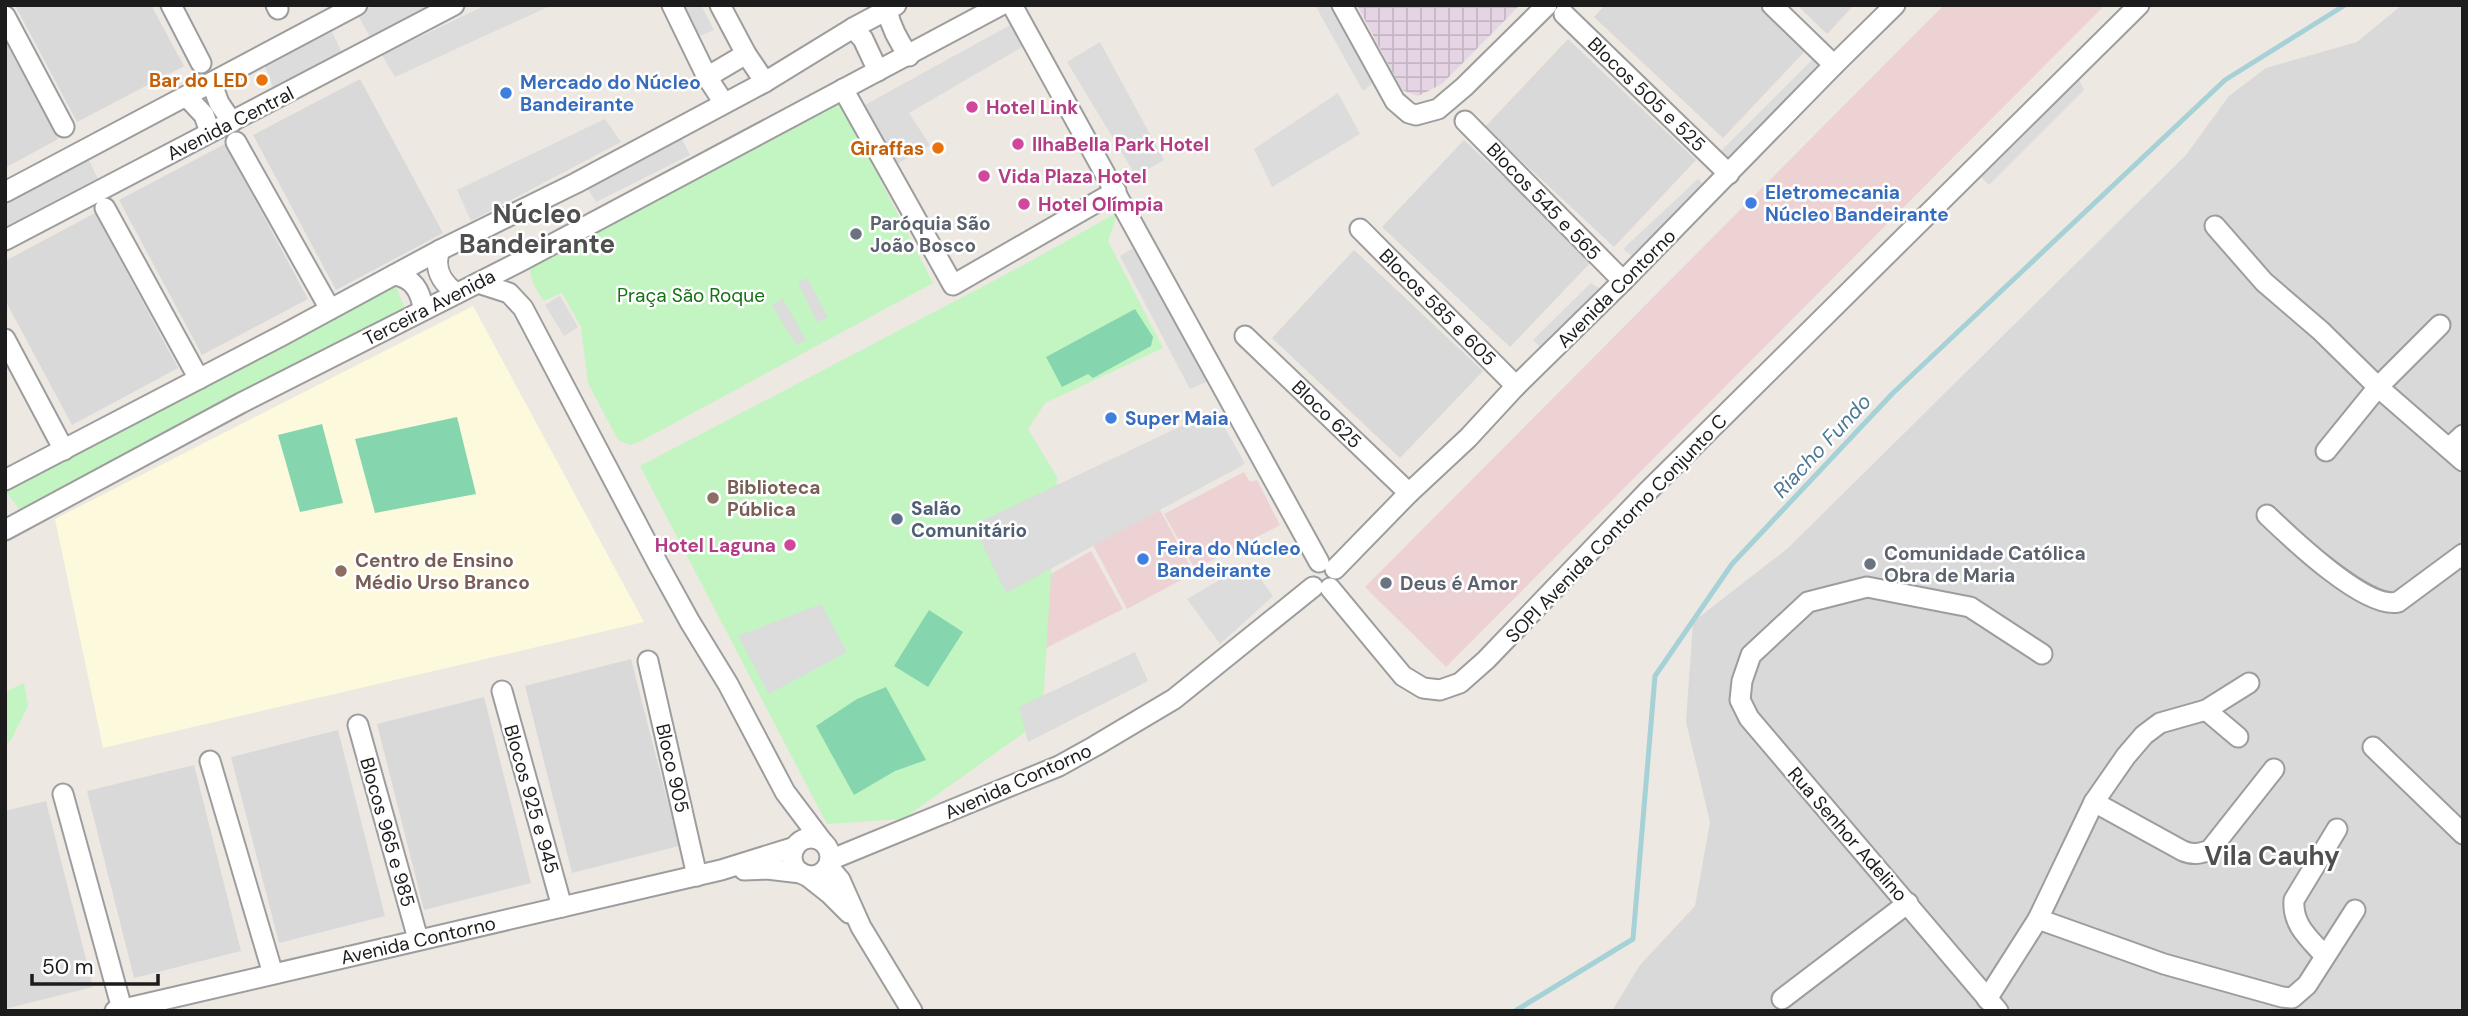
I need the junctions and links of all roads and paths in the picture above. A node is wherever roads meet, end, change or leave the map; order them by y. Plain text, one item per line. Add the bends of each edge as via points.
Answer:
1 (171, 5) edge
2 (357, 5) edge
3 (454, 5) edge
4 (672, 5) edge
5 (720, 5) edge
6 (1001, 5) edge
7 (1012, 5) edge
8 (1342, 5) edge
9 (1772, 5) edge
10 (1895, 5) edge
11 (2139, 5) edge
12 (892, 8) edge
13 (1556, 9) edge
14 (5, 16) edge
15 (853, 28) junction
16 (746, 54) junction
17 (909, 56) junction
18 (201, 63) dead end
19 (1833, 65) junction
20 (878, 71) junction
21 (707, 77) junction
22 (765, 82) junction
23 (212, 84) junction
24 (843, 89) junction
25 (187, 97) junction
26 (724, 103) junction
27 (1465, 121) dead end
28 (232, 122) junction
29 (64, 127) dead end
30 (210, 132) junction
31 (236, 142) dead end
32 (1729, 174) junction
33 (1116, 191) junction
34 (5, 192) edge
35 (105, 208) dead end
36 (2215, 226) dead end
37 (1360, 229) dead end
38 (5, 240) edge
39 (440, 250) junction
40 (521, 261) junction
41 (394, 275) junction
42 (1623, 281) junction
43 (478, 283) junction
44 (456, 293) junction
45 (523, 308) junction
46 (330, 309) junction
47 (423, 309) junction
48 (2440, 325) dead end
49 (1245, 336) dead end
50 (5, 339) edge
51 (199, 379) junction
52 (1516, 386) junction
53 (2378, 387) junction
54 (2458, 448) edge
55 (64, 450) junction
56 (2326, 452) dead end
57 (5, 480) edge
58 (1409, 493) junction
59 (2267, 515) dead end
60 (8, 524) edge
61 (2463, 554) edge
62 (1324, 576) junction
63 (2042, 654) dead end
64 (648, 661) dead end
65 (2249, 683) dead end
66 (502, 691) dead end
67 (2206, 710) junction
68 (358, 725) dead end
69 (2238, 737) dead end
70 (2373, 747) dead end
71 (210, 761) dead end
72 (2274, 769) dead end
73 (785, 792) junction
74 (63, 794) dead end
75 (2094, 802) junction
76 (2337, 829) dead end
77 (2463, 834) edge
78 (796, 845) junction
79 (827, 853) junction
80 (722, 870) junction
81 (804, 874) junction
82 (697, 876) junction
83 (1908, 903) junction
84 (562, 906) junction
85 (2355, 911) dead end
86 (2038, 919) junction
87 (861, 927) junction
88 (418, 939) junction
89 (2325, 956) junction
90 (273, 974) junction
91 (1782, 999) dead end
92 (1992, 1005) edge
93 (118, 1010) edge
94 (912, 1011) edge

1 - 18 street
2 - 23 street
3 - 28 street, Avenida Central
4 - 21 street
5 - 16 street
6 - 17 street, Terceira Avenida
7 - 33 street, SOPI Avenida Contorno Conjunto C
8 - 13 street via 1395,101 1416,115 1438,109
9 - 19 street
10 - 19 street, Avenida Contorno
11 - 62 street, SOPI Avenida Contorno Conjunto C via 1647,492 1460,684 1440,690 1423,688 1403,676
12 - 15 street
12 - 17 street via 890,24
13 - 32 street, Blocos 505 e 525
14 - 29 street
15 - 20 street
15 - 22 street
16 - 21 street
16 - 22 street
17 - 20 street, Terceira Avenida
19 - 32 street, Avenida Contorno
20 - 24 street, Terceira Avenida
21 - 26 street
22 - 26 street
23 - 25 street
23 - 28 street
24 - 33 street via 953,285
24 - 40 street, Terceira Avenida
25 - 30 street via 204,115
25 - 34 street
26 - 39 street
27 - 42 street, Blocos 545 e 565
28 - 30 street, Avenida Central
30 - 38 street, Avenida Central
31 - 46 street
32 - 42 street, Avenida Contorno
33 - 62 street, SOPI Avenida Contorno Conjunto C
35 - 51 street
36 - 53 street via 2264,282
37 - 52 street, Blocos 585 e 605
39 - 41 street
39 - 44 street via 437,269
40 - 43 street, Terceira Avenida
40 - 45 street via 518,289
41 - 46 street
41 - 47 street via 412,282
42 - 52 street, Avenida Contorno
43 - 44 street, Terceira Avenida
43 - 45 street via 509,293
44 - 47 street, Terceira Avenida
45 - 73 street
46 - 51 street
47 - 60 street, Terceira Avenida
48 - 53 street
49 - 58 street, Bloco 625
50 - 55 street
51 - 55 street
52 - 58 street, Avenida Contorno
53 - 54 street
53 - 56 street
55 - 57 street
58 - 62 street, Avenida Contorno
59 - 61 street via 2331,572 2385,602 2398,602
62 - 79 street, Avenida Contorno via 1174,699 1059,766 885,839
63 - 83 street, Rua Senhor Adelino via 1970,607 1867,587 1808,602 1751,655 1741,700 1749,718
64 - 82 street, Bloco 905
65 - 67 street
66 - 84 street, Blocos 925 e 945
67 - 69 street
67 - 75 street via 2160,723 2144,736
68 - 88 street, Blocos 965 e 985
70 - 77 street
71 - 90 street
72 - 75 street via 2210,850 2199,854 2183,851
73 - 78 street
73 - 79 street
74 - 93 street
75 - 86 street
76 - 89 street via 2294,900 2299,928
78 - 79 street via 810,837
78 - 80 street, Avenida Contorno
78 - 81 street via 792,862
79 - 81 street via 821,874
79 - 87 street
80 - 81 street, Avenida Contorno
80 - 82 street, Avenida Contorno
81 - 87 street
82 - 84 street, Avenida Contorno
83 - 91 street
83 - 92 street, Rua Senhor Adelino
84 - 88 street, Avenida Contorno
85 - 89 street
86 - 89 street via 2164,964 2282,997 2298,994
86 - 92 street
87 - 94 street
88 - 90 street, Avenida Contorno
90 - 93 street, Avenida Contorno

